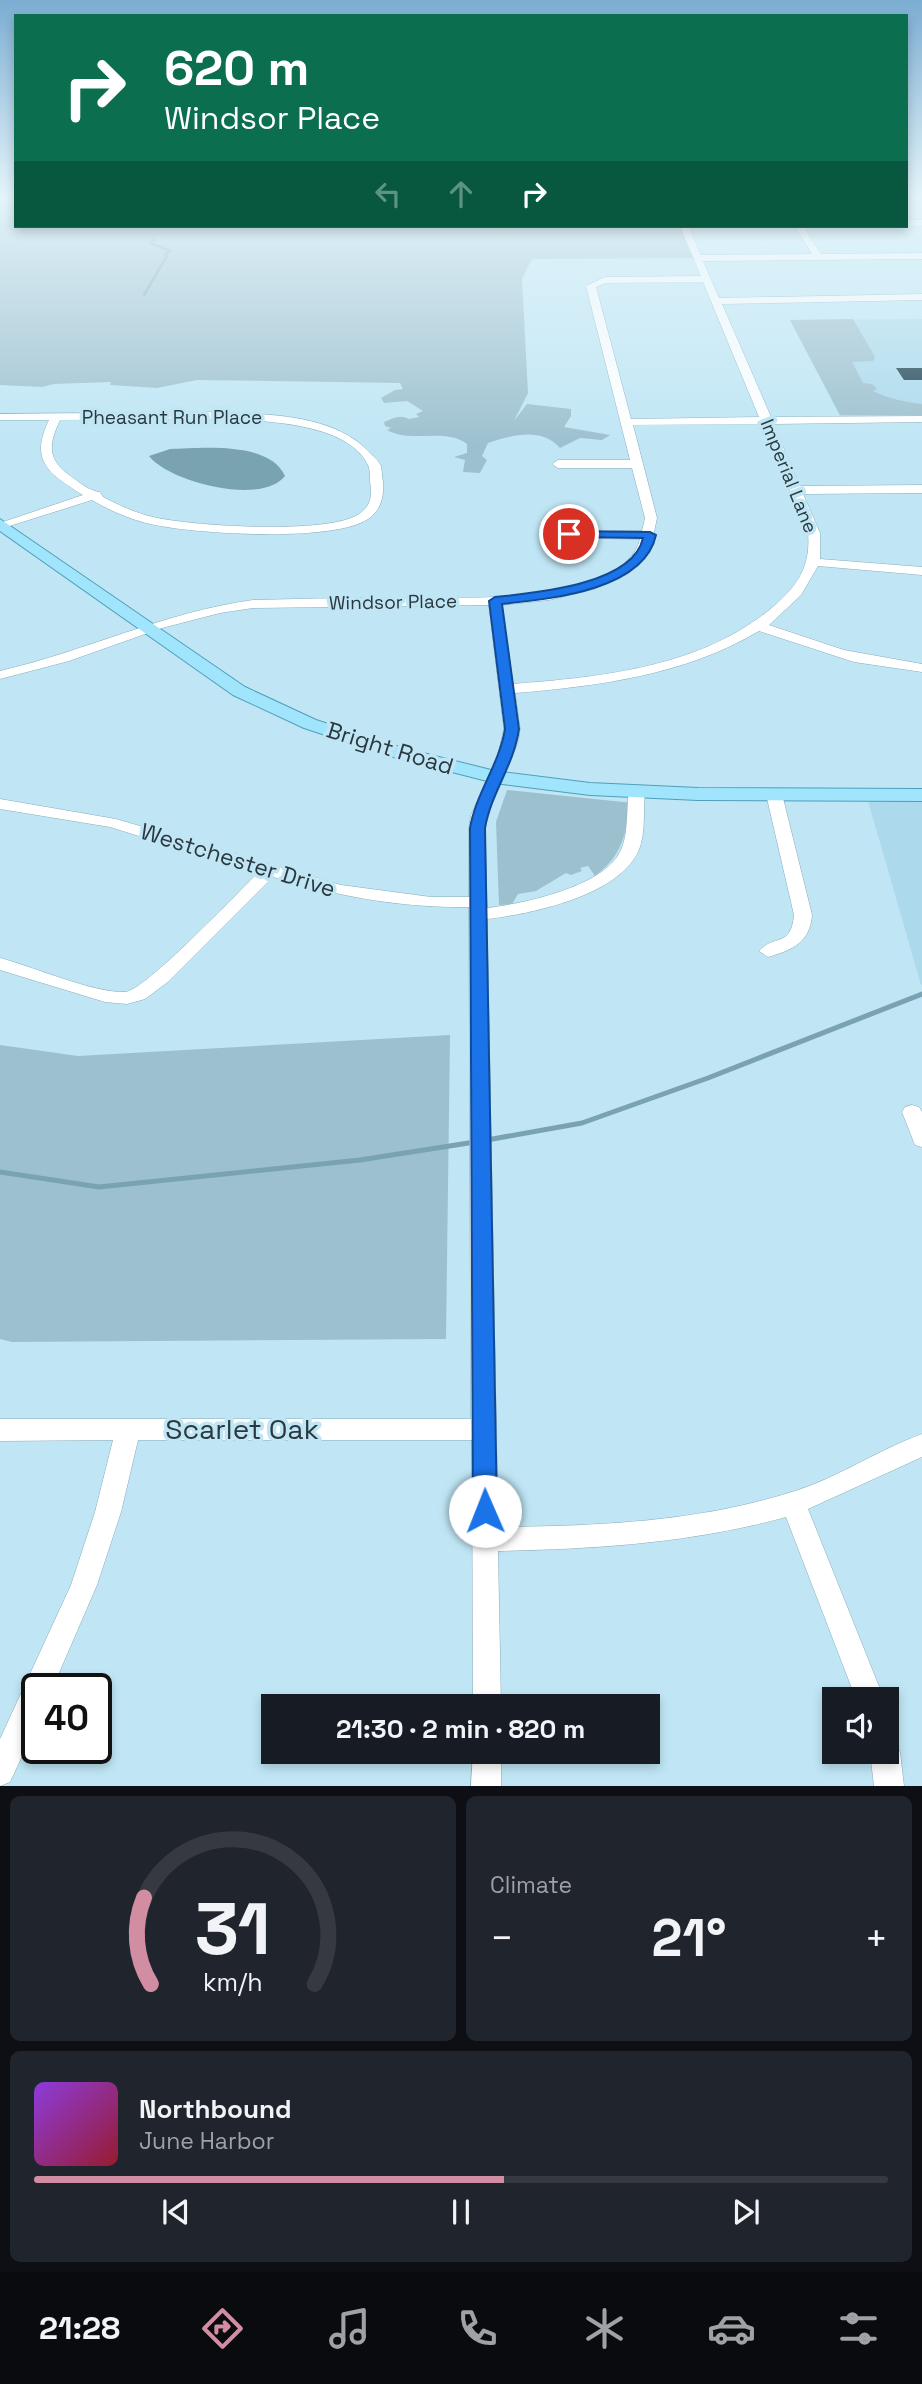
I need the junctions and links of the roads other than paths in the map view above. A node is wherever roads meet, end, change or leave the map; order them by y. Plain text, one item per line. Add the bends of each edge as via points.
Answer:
1 (671, 279) edge
2 (706, 279) edge
3 (922, 297) edge
4 (716, 301) junction
5 (0, 417) edge
6 (56, 417) junction
7 (922, 419) edge
8 (766, 421) junction
9 (625, 422) junction
10 (558, 464) dead end
11 (637, 464) junction
12 (796, 489) junction
13 (922, 489) edge
14 (96, 495) junction
15 (1, 525) edge
16 (569, 534) dead end
17 (650, 535) junction
18 (815, 562) junction
19 (922, 570) edge
20 (495, 601) junction
21 (758, 626) junction
22 (147, 628) junction
23 (922, 668) edge
24 (0, 676) edge
25 (508, 689) junction
26 (495, 777) junction
27 (637, 792) junction
28 (774, 794) junction
29 (922, 795) edge
30 (0, 804) edge
31 (268, 872) junction
32 (478, 908) junction
33 (768, 951) dead end
34 (0, 964) edge
35 (912, 1112) dead end
36 (922, 1140) edge
37 (484, 1429) junction
38 (0, 1430) edge
39 (128, 1430) junction
40 (922, 1445) edge
41 (793, 1503) junction
42 (485, 1539) junction
43 (45, 1673) edge
44 (865, 1687) edge
45 (487, 1694) edge
46 (21, 1725) edge
47 (487, 1764) edge
48 (886, 1764) edge
49 (0, 1772) edge
50 (486, 1786) edge
51 (889, 1786) edge

1 - 9 street via 605,280 590,286
2 - 4 street, Imperial Lane
3 - 4 street
4 - 8 street, Imperial Lane
5 - 6 street, Pheasant Run Place
6 - 14 street, Pheasant Run Place via 45,443 47,459 60,474
6 - 14 street, Pheasant Run Place via 240,415 290,421 333,432 357,445 373,460 378,477 377,498 365,516 321,526 171,524 129,513
7 - 8 street
8 - 9 street
8 - 12 street, Imperial Lane
9 - 11 street
10 - 11 street
11 - 17 street via 651,518
12 - 13 street
12 - 18 street, Imperial Lane via 814,533
14 - 15 street
15 - 22 main road, Bright Road
16 - 17 street
17 - 20 street, Windsor Place via 638,559 607,579 555,595
18 - 19 street
18 - 21 street, Imperial Lane via 795,595
20 - 22 street, Windsor Place via 253,604 204,611
20 - 25 street
21 - 23 street via 832,653
21 - 25 street, Imperial Lane via 714,649 646,670
22 - 24 street, Windsor Place
22 - 26 main road, Bright Road via 222,681 282,713 374,746
25 - 26 street via 512,739
26 - 27 main road, Bright Road
26 - 32 street via 478,817
27 - 28 main road, Bright Road
27 - 32 street, Westchester Drive via 628,853 612,870 590,886 526,909
28 - 29 main road, Bright Road
28 - 33 street via 803,928 795,940
30 - 31 street, Westchester Drive via 102,820
31 - 32 street, Westchester Drive via 356,894
31 - 34 street via 138,995 104,996
32 - 37 street
35 - 36 street
37 - 39 street, Scarlet Oak
37 - 42 street
38 - 39 street, Scarlet Oak
39 - 43 street via 84,1585
40 - 41 street
41 - 42 street via 675,1531
41 - 44 street
42 - 45 street
46 - 49 street
47 - 50 street
48 - 51 street

